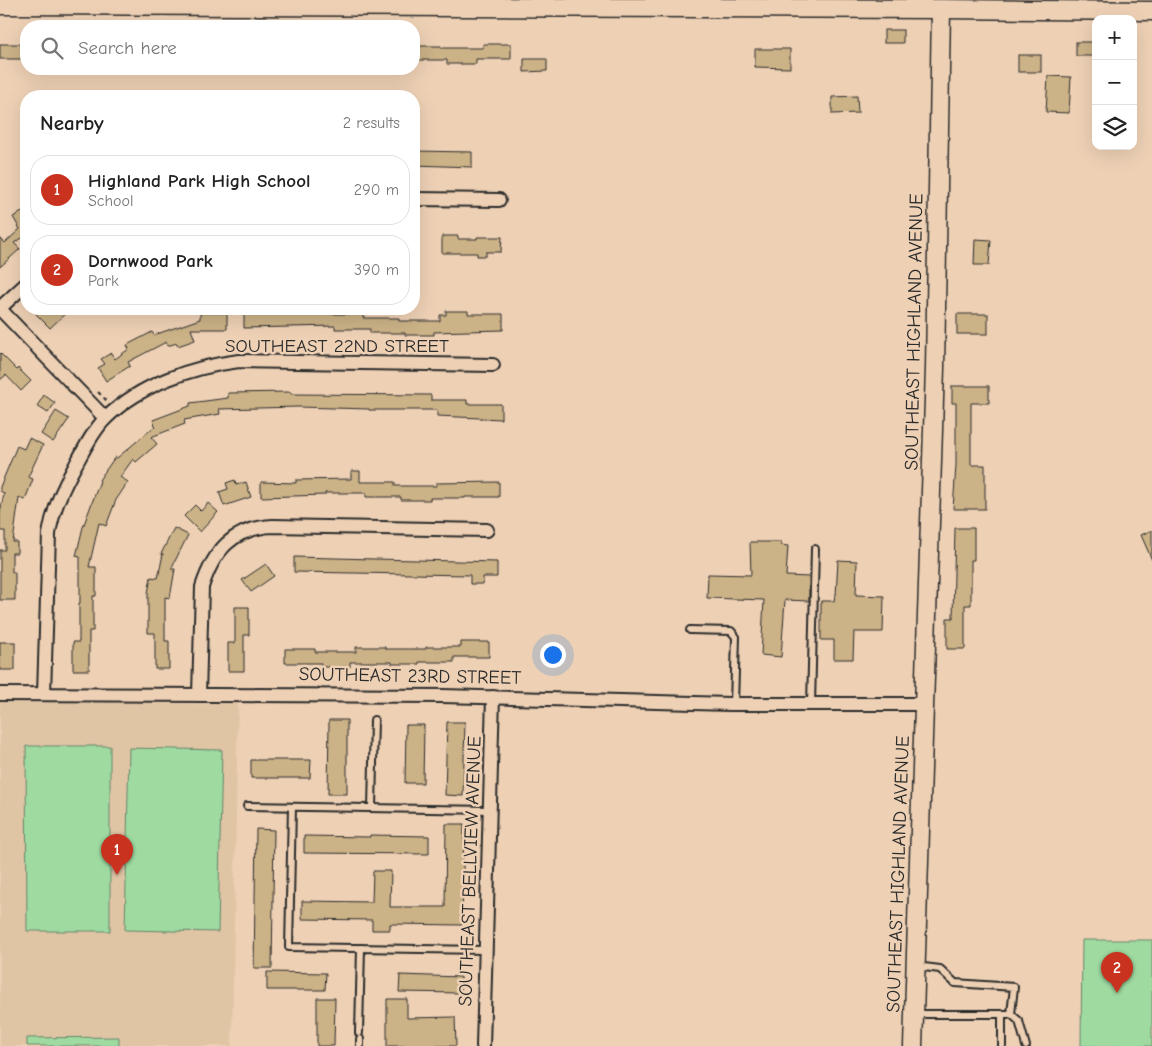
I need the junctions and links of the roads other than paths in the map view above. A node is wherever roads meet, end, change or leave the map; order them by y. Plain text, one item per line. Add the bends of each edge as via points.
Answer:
1 (604, 4) edge
2 (0, 5) edge
3 (941, 9) junction
4 (1152, 11) edge
5 (420, 199) edge
6 (499, 200) dead end
7 (20, 290) edge
8 (0, 308) edge
9 (492, 364) dead end
10 (105, 418) junction
11 (486, 530) dead end
12 (815, 549) dead end
13 (690, 630) dead end
14 (0, 694) edge
15 (44, 694) junction
16 (198, 695) junction
17 (492, 696) junction
18 (734, 704) junction
19 (811, 704) junction
20 (923, 704) junction
21 (374, 720) dead end
22 (248, 806) dead end
23 (292, 807) junction
24 (372, 808) junction
25 (490, 810) junction
26 (361, 948) junction
27 (486, 950) junction
28 (915, 966) junction
29 (914, 1014) junction
30 (1002, 1014) junction
31 (1011, 1014) junction
32 (360, 1039) edge
33 (483, 1046) edge
34 (913, 1046) edge
35 (1002, 1046) edge
36 (1026, 1046) edge

1 - 2 street
1 - 3 street
3 - 4 street
3 - 20 street, SOUTHEAST HIGHLAND AVENUE via 935,368
5 - 6 street
7 - 8 street
8 - 10 street
9 - 10 street, SOUTHEAST 22ND STREET via 248,360 221,363 199,368 144,390
10 - 15 street, SOUTHEAST 22ND STREET via 64,485 51,521
11 - 16 street via 263,526 232,537 214,557 200,594
12 - 19 lane
13 - 18 lane via 731,631 736,637
14 - 15 street, SOUTHEAST 23RD STREET
15 - 16 street, SOUTHEAST 23RD STREET
16 - 17 street, SOUTHEAST 23RD STREET
17 - 18 street, SOUTHEAST 23RD STREET
17 - 25 street, SOUTHEAST BELLVIEW AVENUE
18 - 19 street, SOUTHEAST 23RD STREET
19 - 20 street, SOUTHEAST 23RD STREET
20 - 28 street, SOUTHEAST HIGHLAND AVENUE
21 - 24 lane
22 - 23 lane
23 - 24 lane
23 - 26 lane via 289,947
24 - 25 lane
25 - 27 street, SOUTHEAST BELLVIEW AVENUE
26 - 27 lane
26 - 32 lane
27 - 33 street, SOUTHEAST BELLVIEW AVENUE
28 - 29 street, SOUTHEAST HIGHLAND AVENUE
28 - 31 lane via 940,970 956,983 1014,987
29 - 30 lane
29 - 34 street, SOUTHEAST HIGHLAND AVENUE
30 - 31 lane
30 - 35 lane
31 - 36 lane via 1019,1021

